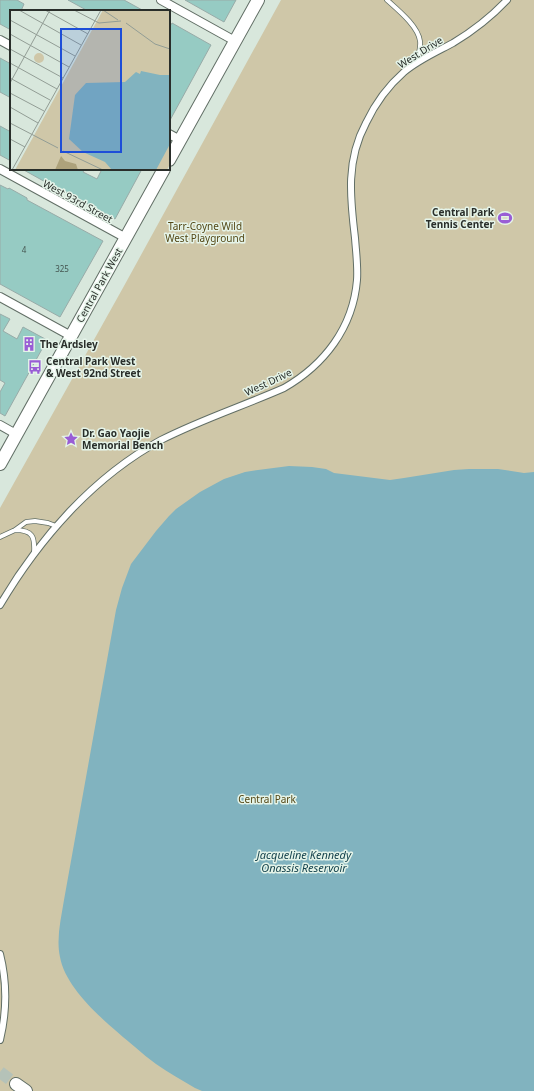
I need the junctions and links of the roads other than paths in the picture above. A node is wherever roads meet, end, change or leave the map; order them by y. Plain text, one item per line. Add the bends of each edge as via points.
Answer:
1 (160, 0) edge
2 (258, 0) edge
3 (387, 0) edge
4 (507, 0) edge
5 (0, 40) edge
6 (235, 41) junction
7 (10, 45) edge
8 (416, 63) junction
9 (170, 135) edge
10 (180, 140) junction
11 (170, 158) edge
12 (0, 169) edge
13 (163, 170) edge
14 (126, 238) junction
15 (0, 297) edge
16 (71, 336) junction
17 (0, 425) edge
18 (16, 434) junction
19 (0, 464) edge
20 (56, 526) junction
21 (15, 530) junction
22 (0, 537) edge
23 (34, 554) junction
24 (0, 605) edge
25 (0, 954) edge
26 (0, 1040) edge
27 (16, 1084) tunnel mouth
28 (26, 1091) edge

1 - 6 street
2 - 6 main road
3 - 8 lane via 408,20 420,40
4 - 8 street, West Drive via 474,29
5 - 7 street
6 - 10 main road
8 - 20 street, West Drive via 396,79 382,96 365,124 358,142 351,181 357,280 347,320 325,356 284,388 182,430 148,448 107,476
9 - 10 street
10 - 11 main road
12 - 14 street, West 93rd Street
13 - 14 main road, Central Park West
14 - 16 main road, Central Park West
15 - 16 street
16 - 18 main road, Central Park West
17 - 18 street
18 - 19 main road, Central Park West
20 - 21 lane via 31,521 23,523
20 - 23 street, West Drive
21 - 22 lane
21 - 23 lane via 32,534
23 - 24 street, West Drive
25 - 26 street via 6,996
27 - 28 main road

